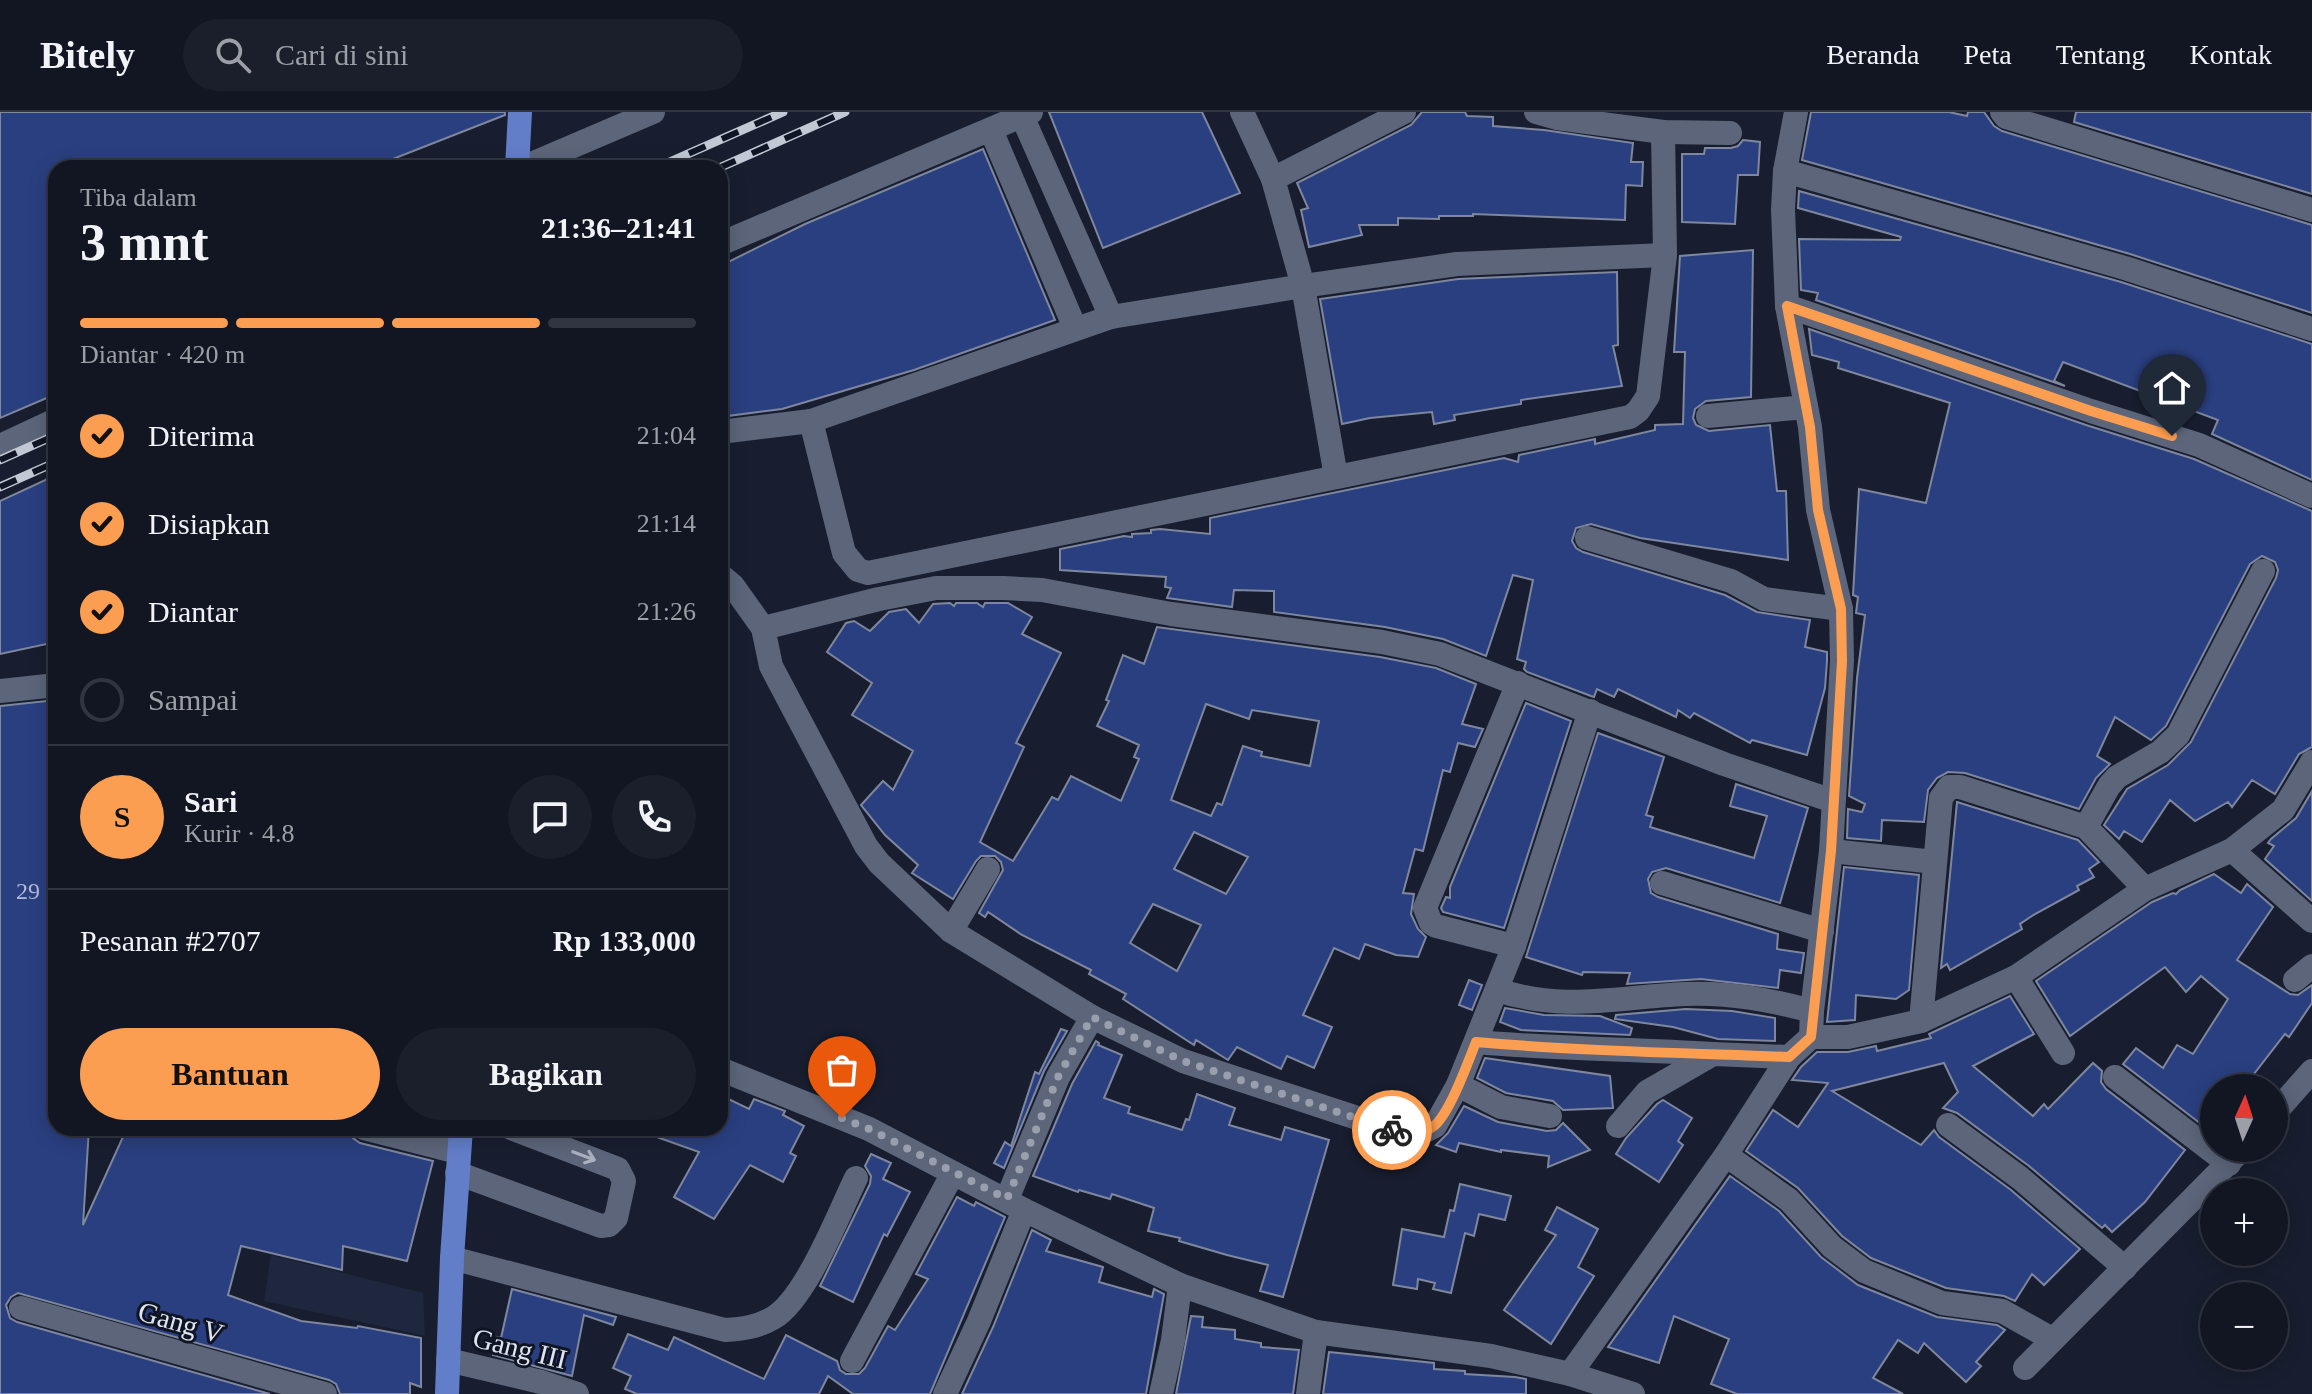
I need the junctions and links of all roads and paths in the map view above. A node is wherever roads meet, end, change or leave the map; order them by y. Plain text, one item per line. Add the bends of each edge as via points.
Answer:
1 (520, 112) edge
2 (653, 112) edge
3 (1242, 112) edge
4 (1404, 112) edge
5 (1536, 112) edge
6 (1796, 112) edge
7 (2002, 112) edge
8 (1026, 114) edge
9 (991, 130) junction
10 (1663, 132) junction
11 (1730, 133) dead end
12 (519, 160) edge
13 (538, 160) edge
14 (1785, 171) junction
15 (1273, 179) junction
16 (2312, 210) edge
17 (728, 241) edge
18 (1665, 255) junction
19 (1303, 286) junction
20 (1787, 306) junction
21 (1111, 317) junction
22 (1075, 328) junction
23 (2312, 329) edge
24 (1806, 407) junction
25 (1708, 416) dead end
26 (811, 421) junction
27 (48, 424) edge
28 (728, 431) edge
29 (0, 446) edge
30 (1336, 477) junction
31 (2312, 496) edge
32 (1587, 538) dead end
33 (2263, 571) dead end
34 (728, 582) edge
35 (1841, 609) junction
36 (763, 628) junction
37 (1518, 683) junction
38 (48, 686) edge
39 (0, 691) edge
40 (1590, 711) junction
41 (2312, 762) edge
42 (1833, 801) junction
43 (2086, 827) junction
44 (2232, 850) junction
45 (1831, 851) junction
46 (1935, 862) junction
47 (988, 869) dead end
48 (1662, 883) dead end
49 (2145, 889) junction
50 (2312, 921) edge
51 (951, 931) junction
52 (1822, 931) junction
53 (1514, 946) junction
54 (2016, 977) junction
55 (1497, 990) junction
56 (1812, 1011) junction
57 (1091, 1020) junction
58 (1921, 1021) junction
59 (1811, 1037) junction
60 (1476, 1042) junction
61 (2063, 1053) dead end
62 (1713, 1054) junction
63 (1784, 1065) junction
64 (2312, 1071) edge
65 (728, 1072) edge
66 (2115, 1077) dead end
67 (1458, 1085) junction
68 (2288, 1098) edge
69 (1550, 1116) dead end
70 (1948, 1125) dead end
71 (1618, 1126) dead end
72 (2200, 1132) edge
73 (397, 1136) edge
74 (532, 1136) edge
75 (459, 1151) edge
76 (1726, 1155) junction
77 (2230, 1162) edge
78 (953, 1173) junction
79 (856, 1178) dead end
80 (1015, 1204) junction
81 (452, 1258) junction
82 (2125, 1268) junction
83 (1180, 1285) junction
84 (21, 1308) dead end
85 (1316, 1332) junction
86 (2052, 1339) junction
87 (448, 1360) junction
88 (852, 1361) dead end
89 (2025, 1368) dead end
90 (1570, 1374) junction
91 (325, 1394) edge
92 (447, 1394) edge
93 (577, 1394) edge
94 (945, 1394) edge
95 (1161, 1394) edge
96 (1308, 1394) edge
97 (1633, 1394) edge

1 - 12 main road
2 - 13 street
3 - 15 street
4 - 15 street
5 - 10 street
6 - 14 street
7 - 16 street
8 - 9 street
8 - 21 street
9 - 17 street
9 - 22 street
10 - 11 street
10 - 18 street
14 - 20 street
14 - 23 street via 2125,268
15 - 19 street
18 - 19 street via 1457,264
18 - 30 street via 1648,396 1630,417
19 - 21 street
19 - 30 street
20 - 24 street
20 - 31 street via 2199,445
21 - 22 street
22 - 26 street
24 - 25 street
24 - 35 street via 1818,510
26 - 28 street
26 - 30 street via 844,553 858,570 868,573
27 - 29 street
32 - 35 street via 1731,581 1764,599
33 - 43 street via 2178,735 2117,777
34 - 36 street
35 - 42 street
36 - 37 street via 936,588 1042,590 1420,649
36 - 51 street via 771,666 866,846
37 - 40 street
37 - 53 street via 1425,908 1436,926
38 - 39 street
40 - 42 street
40 - 53 street
41 - 44 street via 2283,810
42 - 45 street
43 - 46 street via 1953,785 1941,798
43 - 49 street
44 - 49 street
44 - 50 street
45 - 46 street
45 - 52 street
46 - 58 street
47 - 51 street
48 - 52 street
49 - 54 street
51 - 57 street
52 - 56 street
53 - 55 street
54 - 58 street
54 - 61 street
55 - 56 street via 1559,1003 1723,994
55 - 60 street
56 - 59 street
57 - 67 street via 1183,1061 1409,1135 1435,1126
57 - 80 street via 1058,1077
58 - 59 street via 1848,1037
59 - 63 street
60 - 62 street
60 - 67 street
62 - 63 street
62 - 71 street via 1647,1092
63 - 76 street
64 - 68 street
65 - 78 street via 869,1129
66 - 72 street
67 - 69 street via 1501,1107
70 - 82 street via 2020,1178
73 - 75 street
74 -> 75 street via 618,1169 624,1181 616,1218 609,1225 601,1226
75 - 81 main road
76 - 86 street via 1789,1200 1832,1247 1864,1271 1942,1303 2002,1311
76 - 90 street
77 - 82 street
78 - 80 street
78 - 88 street
79 - 81 street via 798,1295 775,1317 747,1329 725,1330
80 - 83 street
80 - 94 street via 979,1321
81 - 87 main road
82 - 86 street
83 - 85 street
83 - 95 street
84 - 91 street, Gang V
85 - 90 street via 1450,1348
85 - 96 street
86 - 89 street
87 - 92 main road
87 - 93 street, Gang III
90 - 97 street

